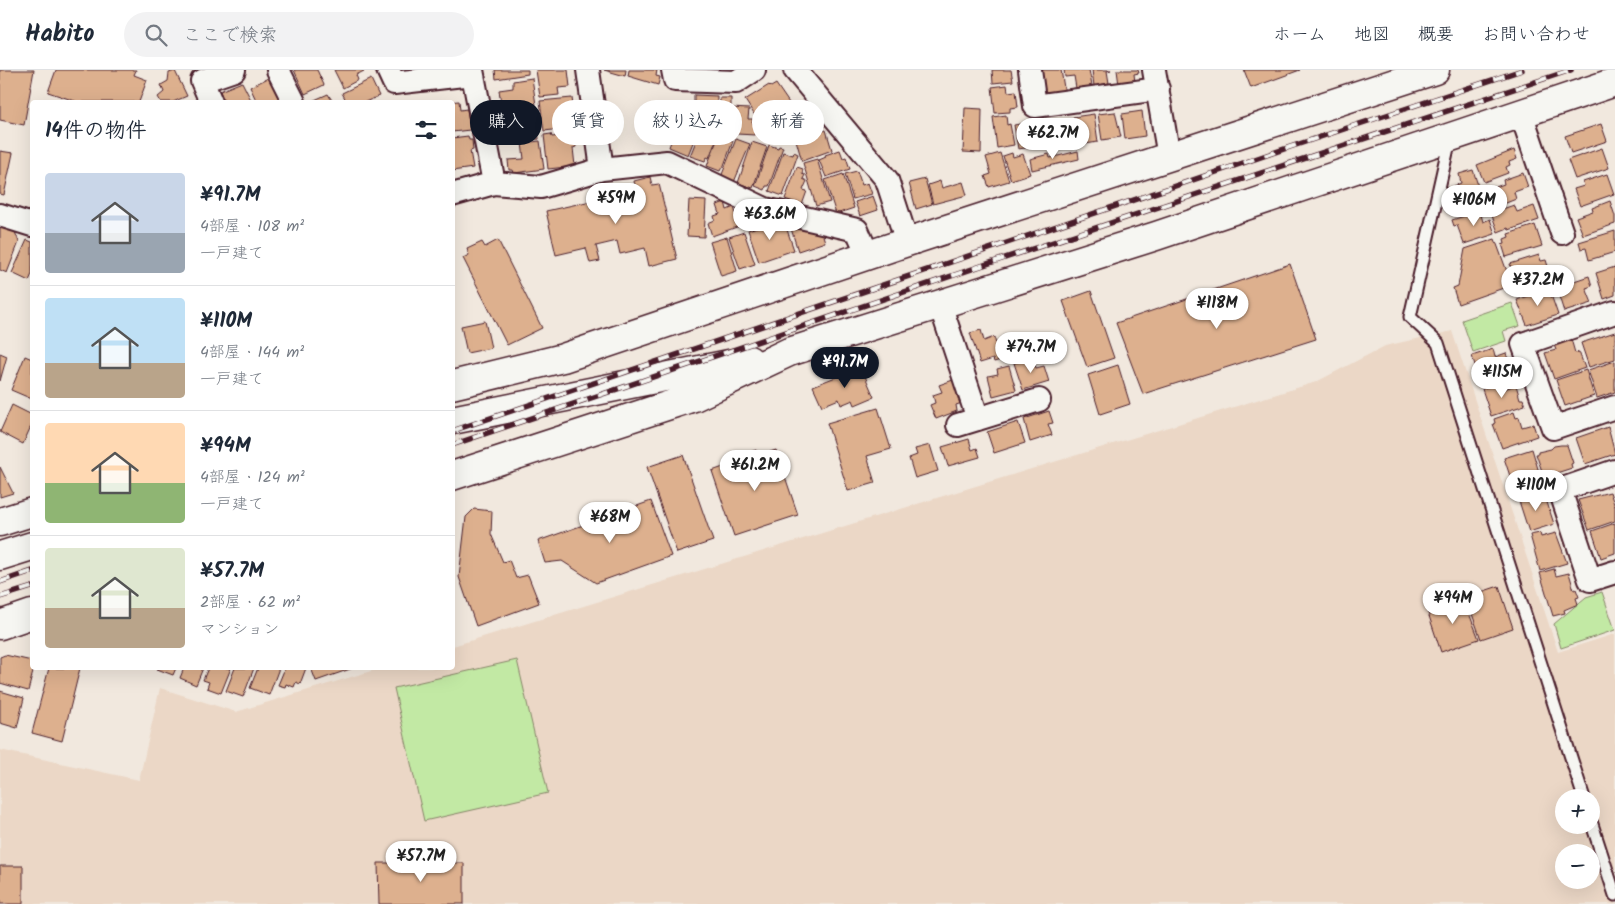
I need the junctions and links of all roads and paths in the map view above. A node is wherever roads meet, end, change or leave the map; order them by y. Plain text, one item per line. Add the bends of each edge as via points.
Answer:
1 (234, 70) edge
2 (278, 70) edge
3 (388, 70) edge
4 (588, 70) edge
5 (672, 70) edge
6 (754, 70) edge
7 (795, 70) edge
8 (1030, 70) edge
9 (1435, 70) edge
10 (472, 72) edge
11 (1156, 80) edge
12 (1615, 82) edge
13 (210, 100) edge
14 (293, 100) edge
15 (1521, 113) junction
16 (1450, 137) junction
17 (1169, 157) junction
18 (602, 169) junction
19 (494, 184) junction
20 (455, 194) edge
21 (0, 215) edge
22 (30, 224) edge
23 (1562, 233) dead end
24 (907, 242) junction
25 (868, 255) junction
26 (940, 304) junction
27 (1615, 312) edge
28 (789, 352) junction
29 (455, 384) edge
30 (1039, 400) dead end
31 (1615, 408) edge
32 (455, 419) edge
33 (1615, 471) edge
34 (455, 475) edge
35 (30, 513) edge
36 (0, 522) edge
37 (30, 547) edge
38 (0, 556) edge
39 (1615, 572) edge
40 (30, 615) edge
41 (0, 625) edge
42 (1581, 789) edge
43 (1595, 834) edge
44 (1615, 895) edge

1 - 13 street via 202,81
2 - 14 street
3 - 10 street via 394,83
4 - 18 street
5 - 6 street via 676,80 736,82
7 - 24 street via 887,180
8 - 11 street via 1035,106
9 - 17 street
10 - 19 street
11 - 17 street
12 - 15 street
15 - 16 street
15 - 23 street
16 - 26 street via 1156,236
16 - 42 lane via 1410,317 1438,343
17 - 24 street
18 - 19 street via 542,187
18 - 25 street via 668,162 765,209 857,230
19 - 20 street
21 - 22 street
24 - 25 street
25 - 29 street via 563,358
26 - 28 street
26 - 30 street via 968,422
27 - 31 street via 1523,344 1552,428
28 - 32 street
28 - 34 street via 694,397
33 - 39 street via 1560,490 1590,580
35 - 36 street
37 - 38 street
40 - 41 street
43 - 44 lane

